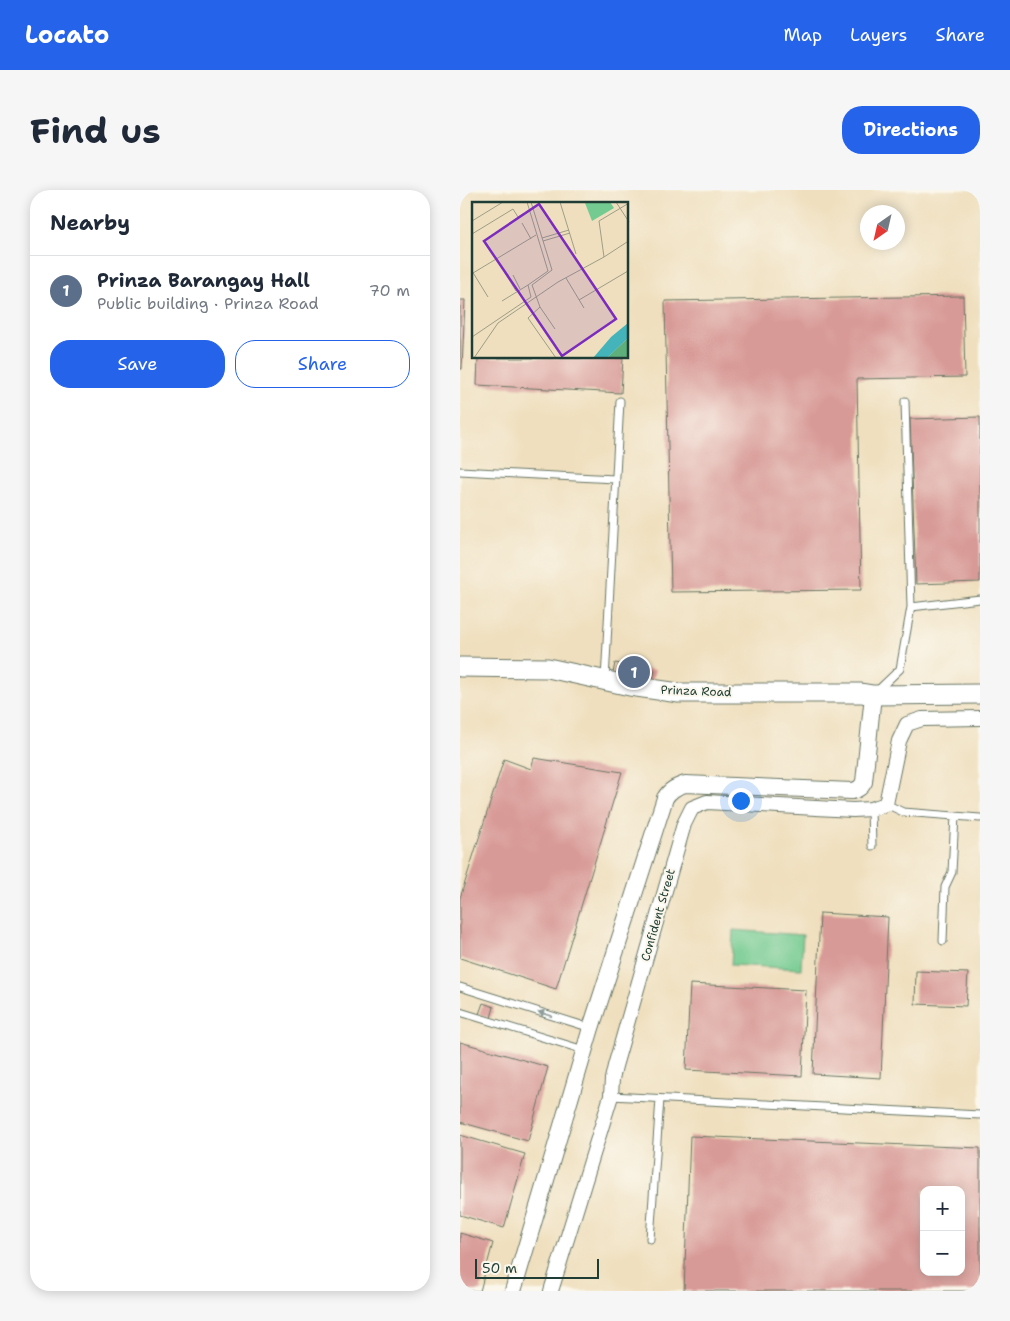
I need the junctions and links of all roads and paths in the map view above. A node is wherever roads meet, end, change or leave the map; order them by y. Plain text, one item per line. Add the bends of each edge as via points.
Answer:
1 (620, 401) dead end
2 (906, 401) dead end
3 (460, 471) edge
4 (615, 479) junction
5 (980, 599) edge
6 (911, 607) junction
7 (460, 666) edge
8 (605, 680) junction
9 (980, 694) edge
10 (873, 695) junction
11 (980, 718) edge
12 (886, 804) junction
13 (871, 809) junction
14 (955, 816) junction
15 (980, 818) edge
16 (872, 846) dead end
17 (943, 941) dead end
18 (460, 987) edge
19 (460, 1012) edge
20 (591, 1028) junction
21 (585, 1050) junction
22 (611, 1096) junction
23 (660, 1099) junction
24 (980, 1115) edge
25 (650, 1239) dead end
26 (513, 1291) edge
27 (551, 1291) edge

1 - 4 lane
2 - 6 lane
3 - 4 lane
4 - 8 lane
5 - 6 lane
6 - 10 lane via 900,668
7 - 8 main road, Prinza Road via 548,668
8 - 10 main road, Prinza Road via 678,692
9 - 10 main road, Prinza Road
10 - 20 street via 864,782 857,790 685,784 669,792
11 - 12 street via 922,719 907,724 899,741
12 - 13 street, Confident Street
12 - 14 lane via 902,812
13 - 16 lane
13 - 22 street, Confident Street via 707,802 692,808 684,824 615,1066
14 - 15 lane
14 - 17 lane via 952,872 945,887
20 -> 18 lane
19 - 21 lane
20 - 21 street
21 - 26 street
22 - 23 lane
22 - 27 street, Confident Street
23 - 24 lane
23 - 25 lane

